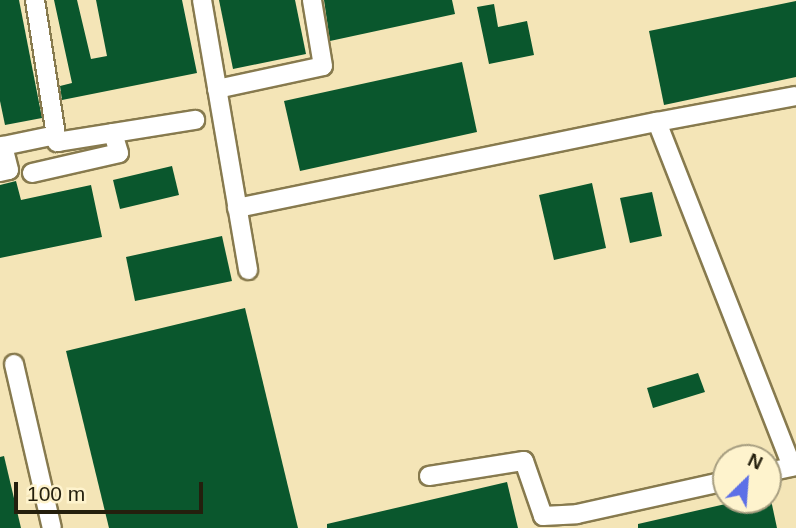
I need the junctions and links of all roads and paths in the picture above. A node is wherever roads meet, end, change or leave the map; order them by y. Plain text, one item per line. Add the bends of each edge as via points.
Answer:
1 (35, 0) edge
2 (202, 0) edge
3 (312, 0) edge
4 (217, 89) junction
5 (796, 96) edge
6 (195, 120) dead end
7 (657, 122) junction
8 (113, 133) junction
9 (55, 135) junction
10 (0, 172) edge
11 (32, 173) dead end
12 (237, 208) junction
13 (248, 270) dead end
14 (14, 364) dead end
15 (794, 467) edge
16 (429, 476) dead end
17 (712, 484) edge
18 (52, 528) edge

1 - 9 lane
2 - 4 lane
3 - 4 lane via 323,66
4 - 12 lane
5 - 7 lane
6 - 8 lane
7 - 12 lane
7 - 15 lane
8 - 9 lane via 57,142
8 - 11 lane via 119,153
9 - 10 lane via 3,146 9,170
12 - 13 lane
14 - 18 lane
16 - 17 lane via 524,461 543,516 577,514

